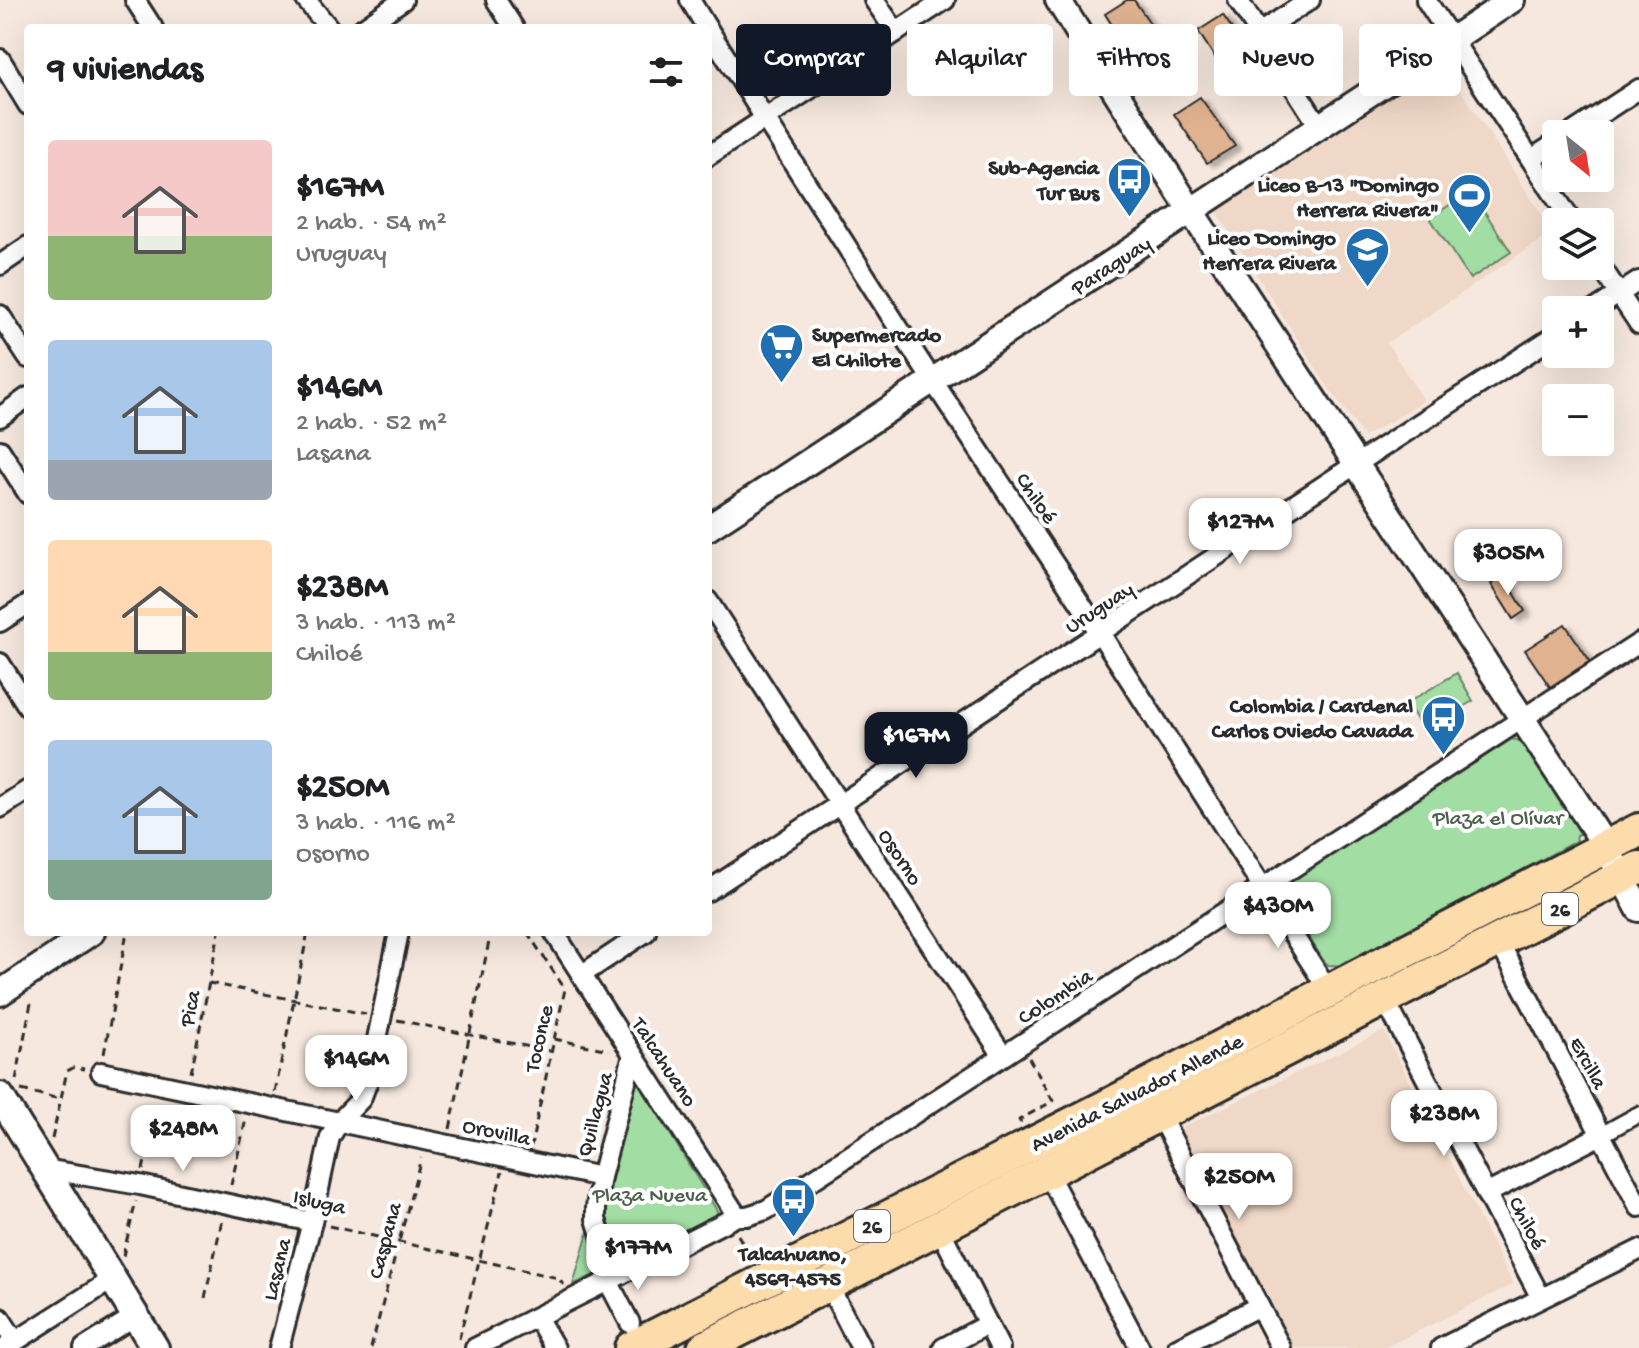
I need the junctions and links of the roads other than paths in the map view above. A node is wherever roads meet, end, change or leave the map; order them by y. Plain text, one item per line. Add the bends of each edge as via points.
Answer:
1 (135, 0) edge
2 (306, 0) edge
3 (403, 0) edge
4 (496, 0) edge
5 (690, 0) edge
6 (874, 0) edge
7 (945, 0) edge
8 (1058, 0) edge
9 (1238, 0) edge
10 (1310, 0) edge
11 (1426, 0) edge
12 (1512, 0) edge
13 (150, 24) edge
14 (326, 24) edge
15 (369, 24) edge
16 (511, 24) edge
17 (705, 24) edge
18 (1253, 24) edge
19 (1273, 24) edge
20 (1442, 24) edge
21 (896, 32) junction
22 (1461, 33) edge
23 (712, 34) edge
24 (1461, 53) edge
25 (0, 59) edge
26 (1639, 89) edge
27 (1300, 96) edge
28 (1365, 96) edge
29 (24, 98) edge
30 (764, 119) junction
31 (1591, 120) edge
32 (1319, 126) junction
33 (1542, 152) edge
34 (712, 153) edge
35 (1531, 159) junction
36 (1563, 208) edge
37 (1191, 211) junction
38 (24, 249) edge
39 (0, 265) edge
40 (1610, 280) edge
41 (1639, 281) edge
42 (1619, 294) junction
43 (1614, 297) edge
44 (0, 315) edge
45 (1639, 324) edge
46 (1542, 344) edge
47 (24, 352) edge
48 (932, 381) junction
49 (24, 400) edge
50 (0, 417) edge
51 (0, 450) edge
52 (1357, 463) junction
53 (20, 465) edge
54 (712, 525) edge
55 (24, 607) edge
56 (712, 607) edge
57 (0, 622) edge
58 (1100, 633) junction
59 (1639, 643) edge
60 (0, 663) edge
61 (24, 701) edge
62 (1523, 719) junction
63 (24, 793) edge
64 (840, 804) junction
65 (0, 808) edge
66 (1639, 830) edge
67 (1606, 847) junction
68 (1630, 872) edge
69 (1263, 887) junction
70 (712, 888) edge
71 (1639, 909) edge
72 (86, 936) edge
73 (398, 936) edge
74 (557, 936) edge
75 (640, 936) edge
76 (1498, 940) junction
77 (581, 975) junction
78 (1329, 991) junction
79 (0, 993) edge
80 (1384, 998) junction
81 (633, 1055) junction
82 (1003, 1056) junction
83 (101, 1072) road end
84 (0, 1096) edge
85 (1159, 1114) junction
86 (1639, 1114) edge
87 (340, 1121) junction
88 (1601, 1135) junction
89 (1040, 1158) junction
90 (45, 1169) junction
91 (601, 1177) junction
92 (1486, 1194) junction
93 (1639, 1207) edge
94 (734, 1218) junction
95 (312, 1222) junction
96 (939, 1227) junction
97 (1639, 1250) edge
98 (614, 1278) junction
99 (113, 1279) junction
100 (828, 1284) junction
101 (1541, 1298) junction
102 (1259, 1306) junction
103 (135, 1316) junction
104 (537, 1317) junction
105 (0, 1318) edge
106 (988, 1324) junction
107 (631, 1335) edge
108 (1463, 1342) edge
109 (10, 1345) edge
110 (466, 1345) edge
111 (718, 1345) edge
112 (84, 1348) edge
113 (155, 1348) edge
114 (279, 1348) edge
115 (555, 1348) edge
116 (861, 1348) edge
117 (943, 1348) edge
118 (1000, 1348) edge
119 (1140, 1348) edge
120 (1177, 1348) edge
121 (1281, 1348) edge
122 (1441, 1348) edge

1 - 13 street
2 - 14 street
3 - 15 street
4 - 16 street
5 - 17 street, Chiloé
6 - 21 street
7 - 21 street
8 - 37 street
9 - 18 street
10 - 19 street
11 - 20 street
12 - 22 street, Paraguay
21 - 30 street
23 - 30 street, Chiloé
24 - 35 street
25 - 29 street
26 - 31 street
27 - 32 street
28 - 32 street, Paraguay
30 - 34 street
30 - 48 street, Chiloé
32 - 37 street, Paraguay
33 - 35 street
35 - 36 street
37 - 48 street, Paraguay
37 - 52 street
38 - 39 street
40 - 42 street
41 - 42 street
42 - 43 street
42 - 45 street
44 - 47 street
46 - 52 street, Uruguay
48 - 54 street, Paraguay
48 - 58 street, Chiloé
49 - 50 street
51 - 53 street
52 - 58 street, Uruguay
52 - 62 street
55 - 57 street
56 - 64 street, Osorno
58 - 64 street, Uruguay
58 - 69 street, Chiloé
59 - 62 street, Colombia
60 - 61 street
62 - 67 street
62 - 69 street, Colombia
63 - 65 street
64 - 70 street, Uruguay
64 - 82 street, Osorno
66 - 67 highway, Avenida Salvador Allende / 26
67 - 68 street
67 - 78 highway, Avenida Salvador Allende / 26
68 - 71 street
68 - 76 highway, Avenida Salvador Allende / 26
69 - 78 street, Chiloé
69 - 82 street, Colombia
72 - 79 street
73 - 87 street, Lasana via 369,1078 361,1099
74 - 77 street, Talcahuano
75 - 77 street
76 - 80 highway, Avenida Salvador Allende / 26
76 - 88 street, Ercilla
77 - 81 street, Talcahuano
78 - 89 highway, Avenida Salvador Allende / 26
80 - 85 highway, Avenida Salvador Allende / 26
80 - 92 street, Chiloé
81 - 91 street, Quillagua
81 - 94 street, Talcahuano
82 - 94 street, Colombia via 766,1210
83 - 87 street, Orovilla
84 - 90 main road
85 - 89 highway, Avenida Salvador Allende / 26
85 - 102 street
86 - 88 street
87 - 91 street, Orovilla
87 - 95 street, Lasana via 330,1137
88 - 92 street
88 - 93 street, Ercilla
89 - 96 highway, Avenida Salvador Allende / 26
89 - 107 highway, Avenida Salvador Allende / 26
89 - 119 street
90 - 95 street, Isluga
90 - 99 main road
91 - 98 street, Quillagua via 596,1219
92 - 101 street, Chiloé
94 - 98 street, Colombia
95 - 114 street, Lasana
96 - 100 highway, Avenida Salvador Allende / 26
96 - 106 street
97 - 101 street
98 - 104 street, Colombia
98 - 107 street, Quillagua
99 - 103 main road
99 - 109 street
100 - 111 highway, Avenida Salvador Allende / 26
100 - 116 street
101 - 108 street
102 - 120 street
102 - 121 street
103 - 112 street
103 - 113 main road
104 - 110 street, Colombia
104 - 115 street
105 - 109 street
106 - 117 street
106 - 118 street
108 - 122 street

